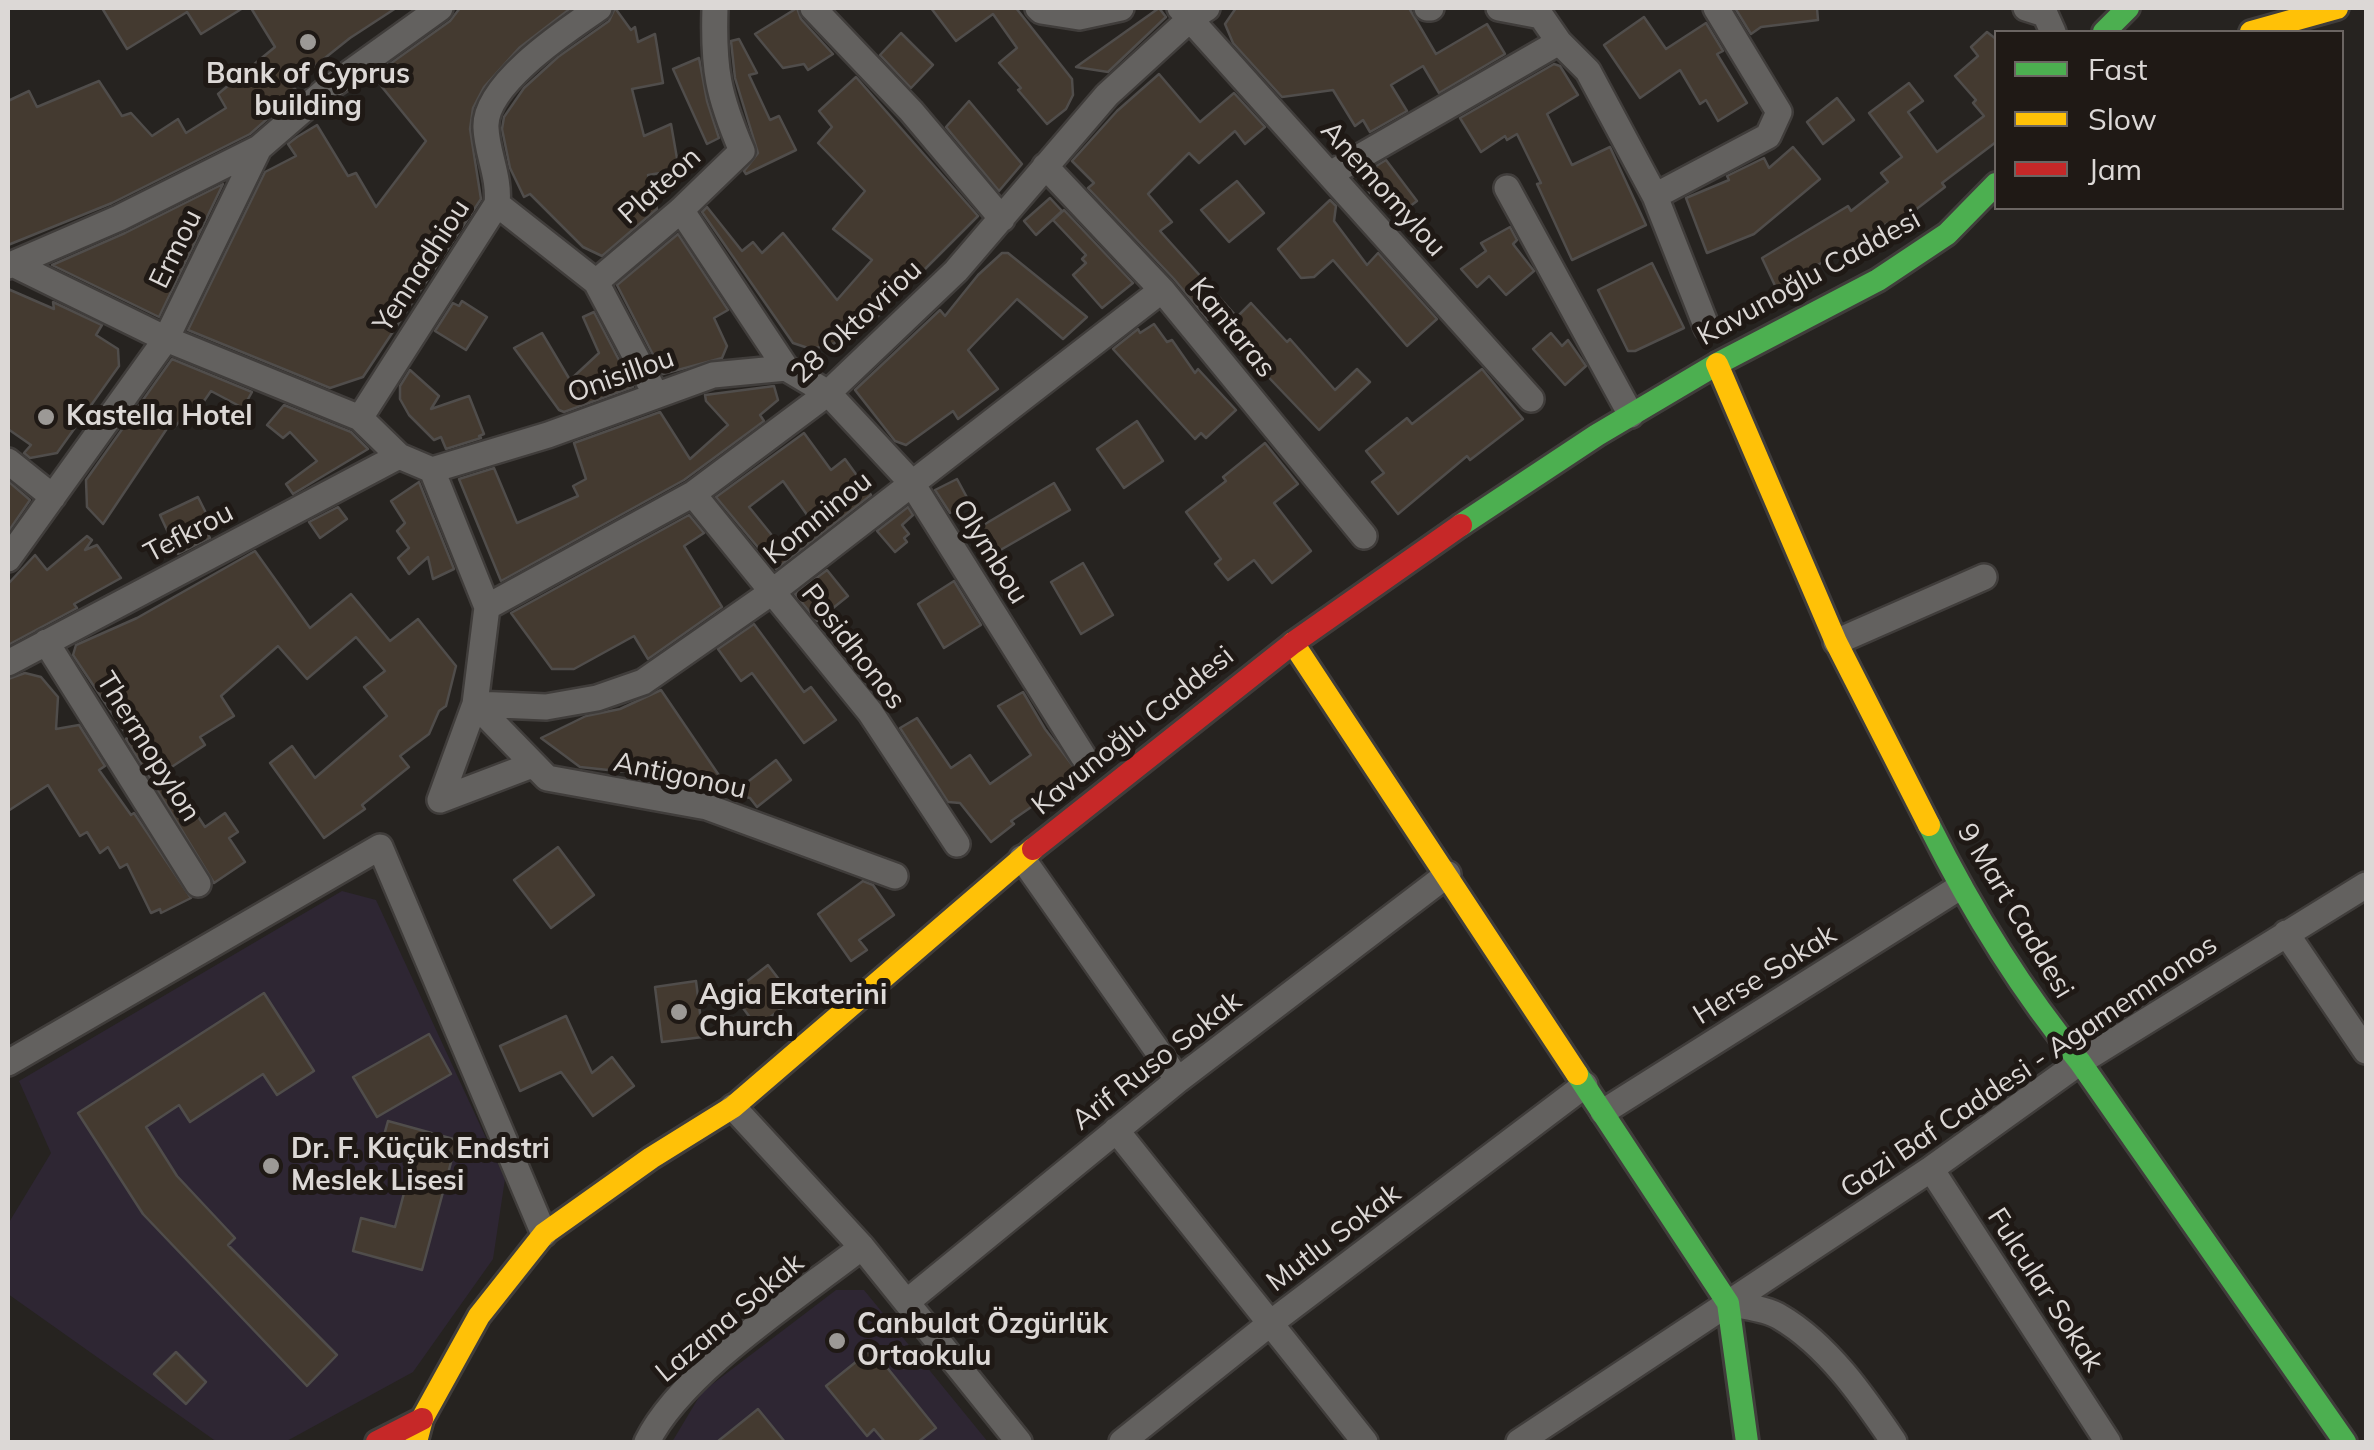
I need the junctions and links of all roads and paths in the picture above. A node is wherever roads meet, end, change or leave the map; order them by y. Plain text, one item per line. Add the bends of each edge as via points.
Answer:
1 (440, 8) edge
2 (599, 8) edge
3 (715, 8) edge
4 (813, 8) edge
5 (1038, 8) edge
6 (1121, 8) edge
7 (1500, 8) edge
8 (1716, 8) edge
9 (2128, 8) edge
10 (2337, 8) edge
11 (1192, 11) edge
12 (1541, 12) edge
13 (2106, 30) edge
14 (2258, 30) edge
15 (1559, 42) junction
16 (259, 148) junction
17 (1045, 166) junction
18 (1330, 174) junction
19 (1994, 186) edge
20 (1507, 188) dead end
21 (1655, 196) junction
22 (497, 204) junction
23 (681, 210) junction
24 (1002, 219) junction
25 (10, 265) edge
26 (596, 282) junction
27 (1162, 290) junction
28 (1707, 328) dead end
29 (166, 339) junction
30 (1717, 364) junction
31 (786, 368) junction
32 (828, 393) junction
33 (656, 395) junction
34 (1531, 399) dead end
35 (1631, 414) junction
36 (360, 418) junction
37 (399, 456) junction
38 (8, 461) edge
39 (432, 470) junction
40 (911, 482) junction
41 (693, 494) junction
42 (54, 497) junction
43 (1364, 536) dead end
44 (8, 558) edge
45 (1984, 577) dead end
46 (772, 592) junction
47 (487, 607) junction
48 (46, 642) junction
49 (1293, 642) junction
50 (1836, 642) junction
51 (8, 663) edge
52 (475, 704) junction
53 (1082, 756) dead end
54 (532, 766) junction
55 (957, 844) dead end
56 (1022, 858) junction
57 (1448, 874) junction
58 (896, 876) dead end
59 (198, 884) dead end
60 (2366, 885) edge
61 (1960, 888) junction
62 (2286, 933) junction
63 (2366, 1051) edge
64 (2080, 1062) junction
65 (8, 1063) edge
66 (1178, 1080) junction
67 (1585, 1085) junction
68 (734, 1107) junction
69 (1603, 1112) junction
70 (1116, 1130) junction
71 (1931, 1169) junction
72 (544, 1234) junction
73 (862, 1247) junction
74 (908, 1301) junction
75 (1728, 1304) junction
76 (1272, 1322) junction
77 (422, 1419) junction
78 (377, 1442) edge
79 (416, 1442) edge
80 (647, 1442) edge
81 (1019, 1442) edge
82 (1122, 1442) edge
83 (1365, 1442) edge
84 (1519, 1442) edge
85 (1747, 1442) edge
86 (1894, 1442) edge
87 (2108, 1442) edge
88 (2346, 1442) edge

1 - 16 street, Ermou
2 - 22 street, Yennadhiou via 531,56 487,110
3 - 23 street, Plateon via 720,101 742,151
4 - 24 street
5 - 6 street via 1079,16
7 - 12 street
8 - 21 street via 1778,112 1768,136
9 - 13 main road
10 - 14 main road
11 - 17 street, 28 Oktovriou
11 - 18 street, Anemomylou
12 - 15 street
15 - 18 street
15 - 21 street via 1588,71
16 - 25 street
16 - 29 street, Ermou
17 - 24 street, 28 Oktovriou
17 - 27 street, Kantaras
18 - 34 street, Anemomylou
19 - 30 main road, Kavunoğlu Caddesi via 1947,234 1878,280
20 - 35 street
21 - 28 street
22 - 26 street
22 - 36 street, Yennadhiou
23 - 26 street, Plateon
23 - 31 street
24 - 32 street, 28 Oktovriou
25 - 29 street
26 - 33 street
27 - 40 street, Komninou
27 - 43 street, Kantaras
29 - 36 street
29 - 42 street, Ermou
30 - 35 main road, Kavunoğlu Caddesi
30 - 50 main road, 9 Mart Caddesi
31 - 32 street
31 - 33 street, Onisillou via 713,375
32 - 40 street, Olymbou
32 - 41 street, 28 Oktovriou
33 - 39 street, Onisillou
35 - 49 main road, Kavunoğlu Caddesi
36 - 37 street
37 - 39 street
37 - 48 street, Tefkrou
38 - 42 street
39 - 47 street
40 - 46 street, Komninou
40 - 53 street, Olymbou
41 - 46 street, Posidhonos
41 - 47 street, 28 Oktovriou
42 - 44 street, Ermou
45 - 50 street
46 - 52 street, Komninou via 643,682 546,707
46 - 55 street, Posidhonos via 870,712
47 - 52 street
48 - 51 street, Tefkrou
48 - 59 street, Thermopylon
49 - 56 main road, Kavunoğlu Caddesi
49 - 57 main road
50 - 61 main road, 9 Mart Caddesi
52 - 54 street, Antigonou
52 - 54 street via 440,800
54 - 58 street, Antigonou via 547,778 582,786 707,806
56 - 66 street
56 - 68 main road, Kavunoğlu Caddesi
57 - 66 street, Arif Ruso Sokak
57 - 67 main road
60 - 62 street, Gazi Baf Caddesi - Agamemnonos
61 - 64 main road, 9 Mart Caddesi via 2038,1010
61 - 69 street, Herse Sokak
62 - 63 street
62 - 64 street, Gazi Baf Caddesi - Agamemnonos
64 - 71 street, Gazi Baf Caddesi - Agamemnonos
64 - 88 main road, 9 Mart Caddesi
65 - 72 street via 380,847
66 - 70 street, Arif Ruso Sokak
67 - 69 main road
67 - 76 street, Mutlu Sokak
68 - 72 main road, Kavunoğlu Caddesi
68 - 73 street
69 - 75 main road
70 - 74 street, Arif Ruso Sokak
70 - 76 street
71 - 75 street, Gazi Baf Caddesi - Agamemnonos
71 - 87 street, Fulcular Sokak
72 - 77 main road, Kavunoğlu Caddesi via 479,1316
73 - 74 street
73 - 80 street, Lazana Sokak via 683,1390
74 - 81 street
75 - 84 street, Gazi Baf Caddesi - Agamemnonos
75 - 85 main road
75 - 86 street via 1778,1315 1825,1353
76 - 82 street, Mutlu Sokak
76 - 83 street
77 - 78 main road
77 - 79 main road, Kavunoğlu Caddesi

